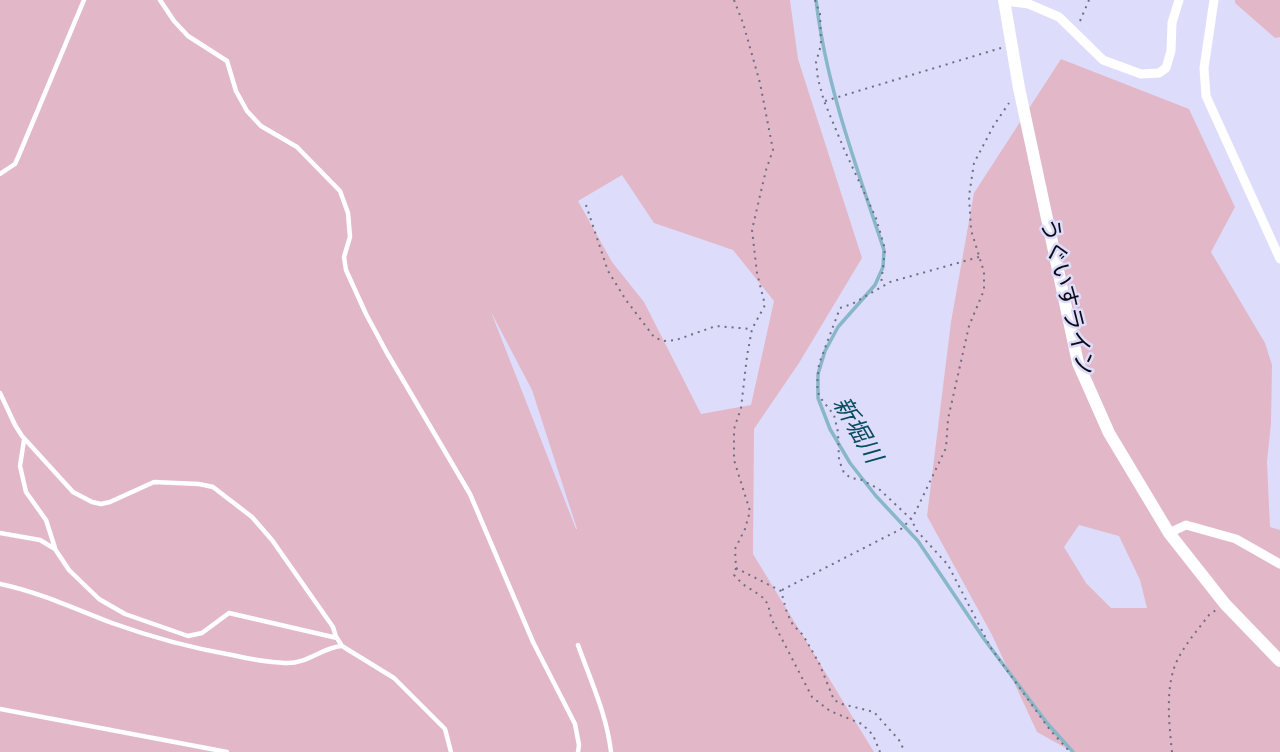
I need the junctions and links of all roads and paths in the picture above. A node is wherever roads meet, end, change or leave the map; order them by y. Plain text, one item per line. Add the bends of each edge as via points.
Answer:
1 (84, 0) edge
2 (160, 0) edge
3 (734, 0) edge
4 (816, 0) edge
5 (1089, 0) edge
6 (1179, 0) edge
7 (1214, 0) edge
8 (1004, 1) edge
9 (1076, 32) junction
10 (1012, 45) junction
11 (1019, 88) junction
12 (824, 101) junction
13 (0, 174) edge
14 (586, 205) dead end
15 (979, 257) junction
16 (1280, 259) edge
17 (880, 288) junction
18 (752, 329) junction
19 (0, 393) edge
20 (24, 438) junction
21 (911, 519) junction
22 (0, 533) edge
23 (1169, 533) junction
24 (55, 549) junction
25 (1280, 564) edge
26 (736, 568) junction
27 (0, 584) edge
28 (781, 591) junction
29 (1225, 604) junction
30 (337, 638) junction
31 (578, 645) dead end
32 (342, 646) junction
33 (1280, 661) edge
34 (0, 709) edge
35 (227, 752) edge
36 (451, 752) edge
37 (578, 752) edge
38 (611, 752) edge
39 (880, 752) edge
40 (905, 752) edge
41 (1070, 752) edge
42 (1172, 752) edge

1 - 13 lane via 15,164
2 - 37 lane via 188,36 226,61 247,111 297,147 340,191 350,237 344,257 346,270 387,353 470,494 533,642 575,724
3 - 18 path via 760,83 773,150 752,230 765,305
4 - 12 path via 821,45 816,62
5 - 9 path
6 - 9 street via 1171,51 1166,68 1159,73 1141,74 1103,60
7 - 16 street via 1204,68 1206,96
8 - 9 street via 1046,10
8 - 10 street, うぐいすライン
10 - 11 street, うぐいすライン
10 - 12 path
11 - 15 path via 974,163 969,196 971,230
11 - 23 street, うぐいすライン via 1078,363 1109,433
12 - 17 path via 876,218 885,249
14 - 18 path via 608,271 654,337 676,340 716,326
15 - 17 path
15 - 21 path via 984,290 969,326 946,448
17 - 21 path via 841,308 819,364 817,385 834,415 844,472 879,489
18 - 26 path via 734,429 734,460 750,511 735,548
19 - 20 lane
20 - 24 lane via 20,466 26,492 46,520
20 - 30 lane via 73,492 92,502 110,502 154,482 213,487 252,517 272,540
21 - 28 path
21 - 41 path via 948,565 991,648
22 - 24 lane via 40,540
23 - 25 street via 1186,525 1236,540
23 - 29 street, うぐいすライン
24 - 30 lane via 99,599 125,614 188,636 202,633 229,613
26 - 28 path
26 - 39 path via 734,575 769,606 812,697 830,711 862,724
27 - 32 lane via 191,648 287,663
28 - 40 path via 787,613 819,663 834,700 874,712
29 - 33 street, うぐいすライン
29 - 42 path via 1209,615 1179,656 1170,694
30 - 32 lane
31 - 38 lane via 611,740
32 - 36 lane via 394,678 445,729
34 - 35 lane

